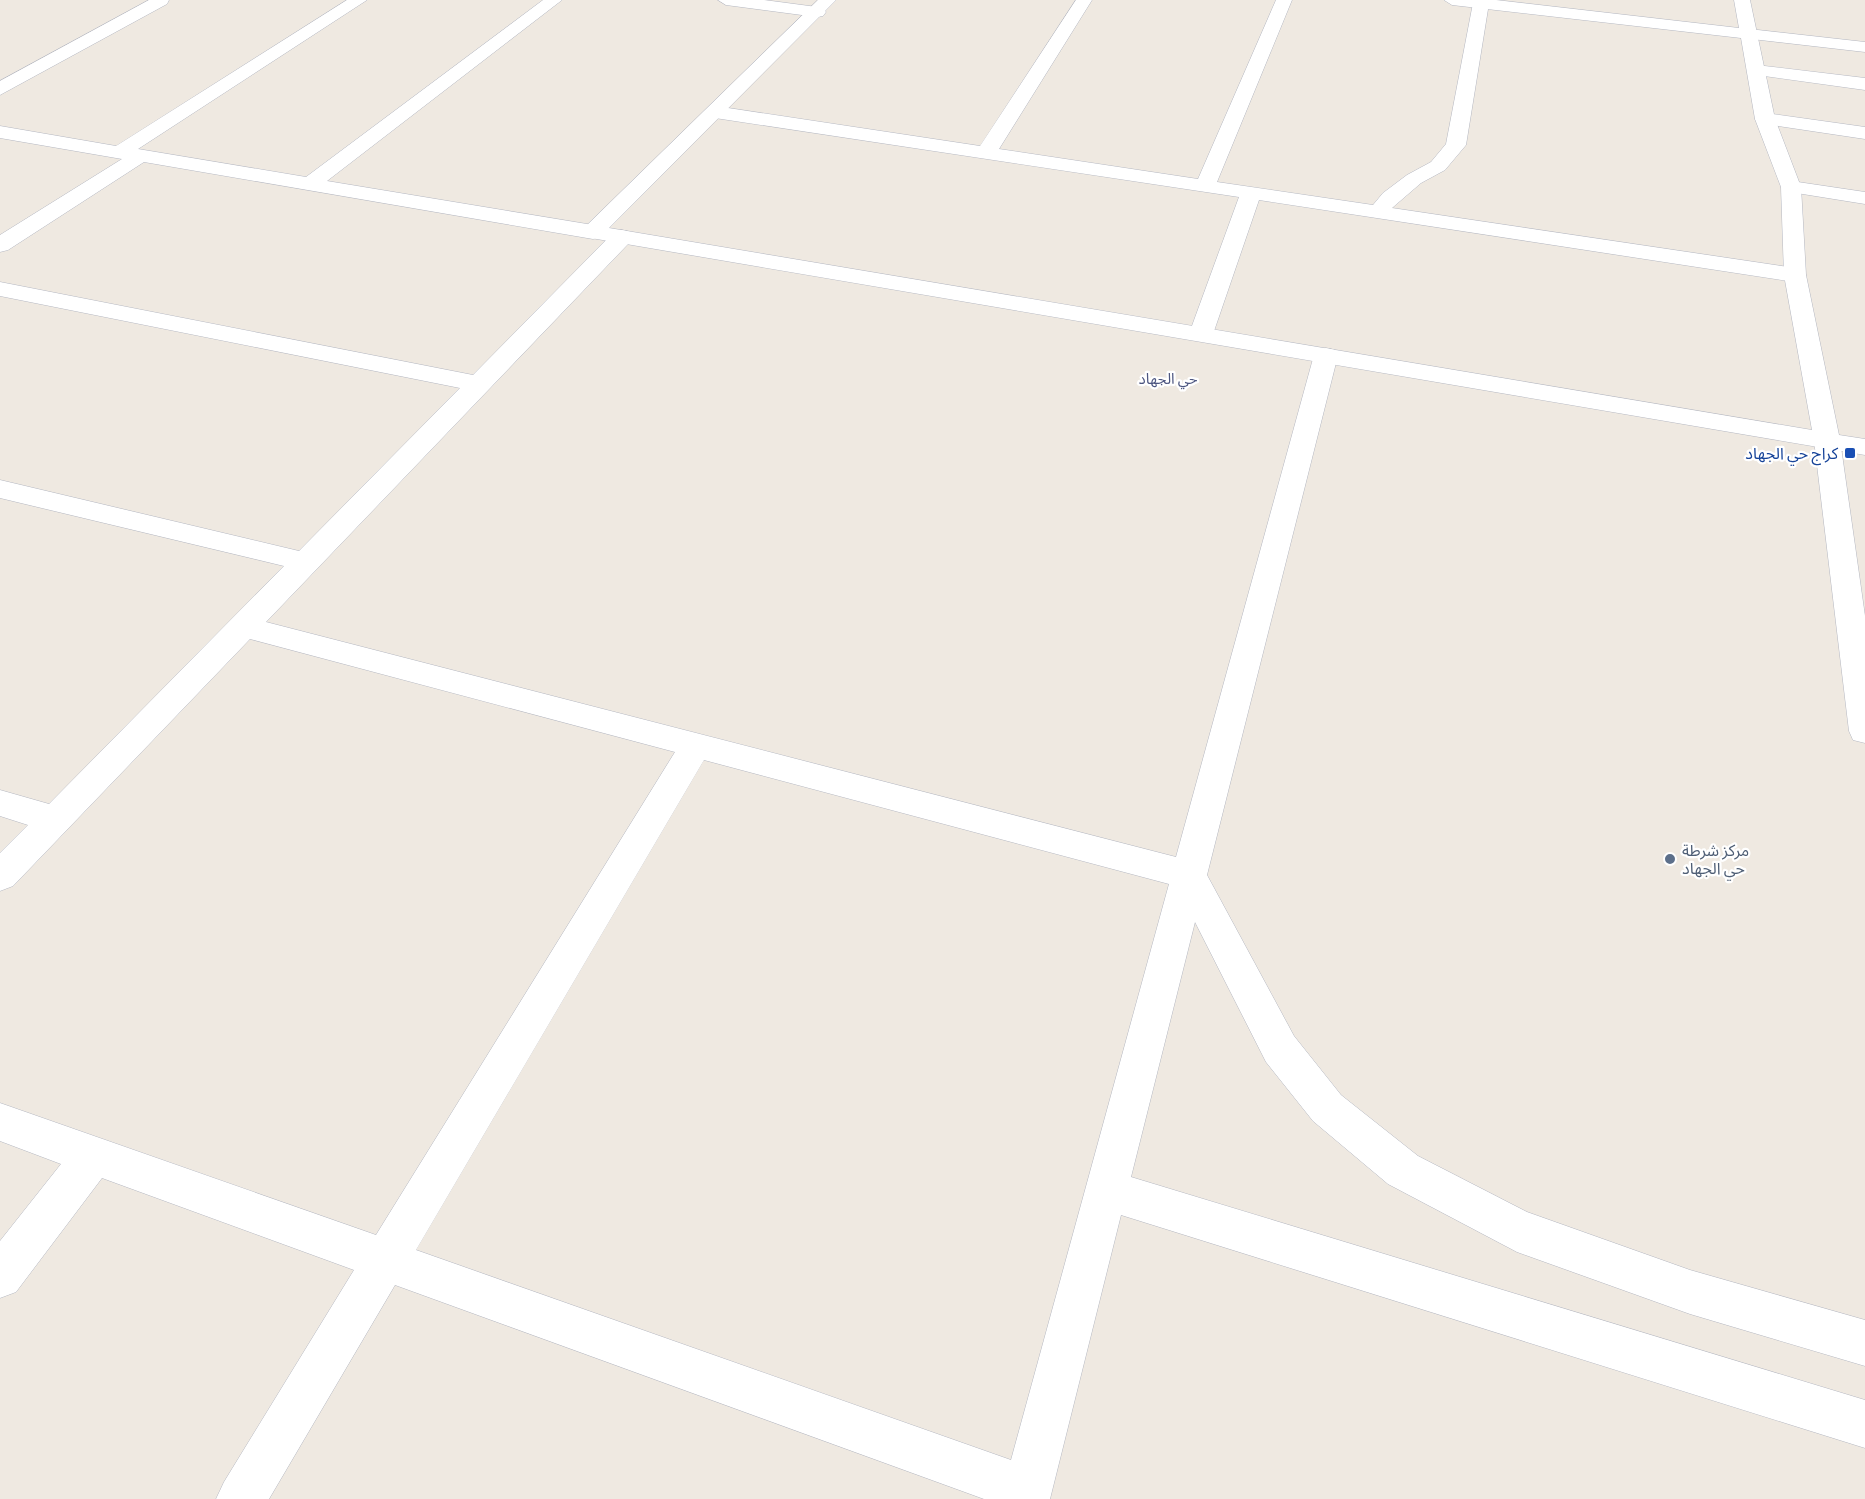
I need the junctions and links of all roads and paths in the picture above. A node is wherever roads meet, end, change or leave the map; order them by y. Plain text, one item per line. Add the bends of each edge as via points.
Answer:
1 (161, 0) edge
2 (359, 0) edge
3 (554, 0) edge
4 (726, 0) edge
5 (1084, 0) edge
6 (1284, 0) edge
7 (1452, 0) edge
8 (1742, 0) edge
9 (1481, 3) junction
10 (1516, 4) edge
11 (822, 6) edge
12 (1749, 34) junction
13 (1865, 47) edge
14 (1756, 70) junction
15 (1865, 84) edge
16 (0, 89) edge
17 (715, 111) junction
18 (1765, 120) junction
19 (0, 132) edge
20 (1865, 133) edge
21 (986, 153) junction
22 (130, 154) junction
23 (310, 184) junction
24 (1205, 186) junction
25 (1791, 187) junction
26 (1251, 193) junction
27 (1865, 198) edge
28 (1378, 212) junction
29 (593, 232) junction
30 (622, 237) junction
31 (0, 245) edge
32 (1796, 275) junction
33 (0, 289) edge
34 (1201, 334) junction
35 (1326, 354) junction
36 (478, 384) junction
37 (1827, 440) junction
38 (1865, 447) edge
39 (0, 489) edge
40 (306, 562) junction
41 (242, 626) junction
42 (1865, 731) edge
43 (696, 745) junction
44 (0, 803) edge
45 (55, 819) junction
46 (1189, 875) junction
47 (0, 876) edge
48 (0, 1122) edge
49 (94, 1155) junction
50 (1107, 1190) junction
51 (386, 1260) junction
52 (0, 1276) edge
53 (1865, 1343) edge
54 (1865, 1424) edge
55 (1026, 1494) edge
56 (241, 1499) edge

1 - 16 street
2 - 22 street
3 - 23 street
4 - 11 street
5 - 21 street
6 - 24 street
7 - 9 street
8 - 12 street
9 - 10 street
9 - 28 street via 1456,145 1438,166 1390,197
10 - 12 street
11 - 17 street
12 - 13 street
12 - 14 street
14 - 15 street
14 - 18 street
17 - 21 street
17 - 29 street
18 - 20 street
18 - 25 street
19 - 22 street
21 - 24 street
22 - 23 street
22 - 31 street
23 - 29 street
24 - 26 street
25 - 27 street
25 - 32 street
26 - 28 street
26 - 34 street
28 - 32 street
29 - 30 street
30 - 34 street
30 - 36 street
32 - 37 street
33 - 36 street
34 - 35 street
35 - 37 street
35 - 46 street
36 - 40 street
37 - 38 street
37 - 42 street
39 - 40 street
40 - 41 street
41 - 43 street
41 - 45 street
43 - 46 street
43 - 51 street
44 - 45 street
45 - 47 street
46 - 50 street
46 - 53 street via 1280,1049 1327,1108 1404,1170 1517,1230 1690,1292
48 - 49 street
49 - 51 street
49 - 52 street
50 - 54 street
50 - 55 street
51 - 55 street
51 - 56 street

